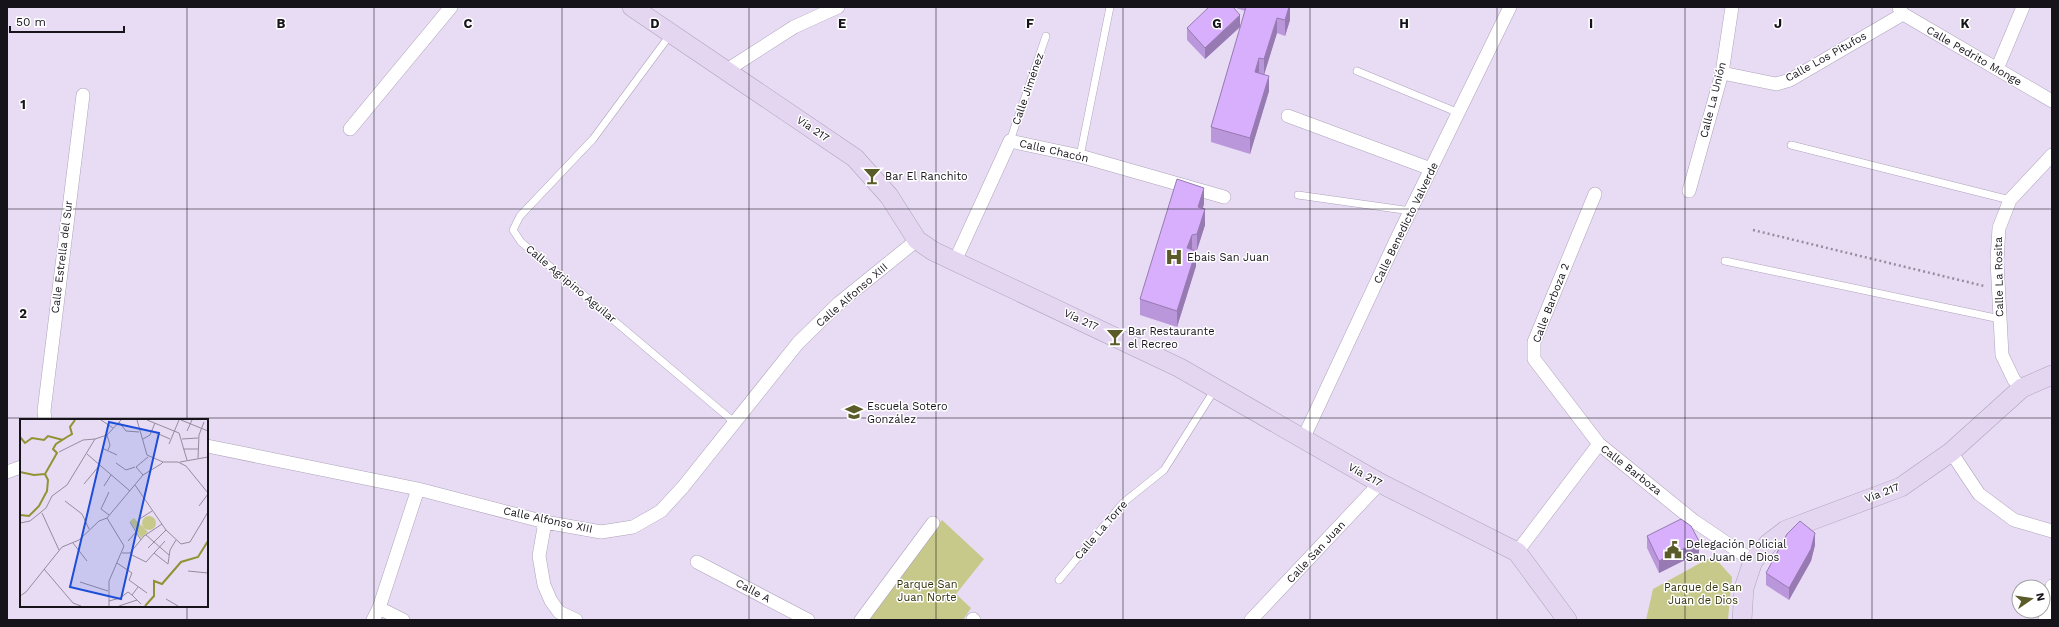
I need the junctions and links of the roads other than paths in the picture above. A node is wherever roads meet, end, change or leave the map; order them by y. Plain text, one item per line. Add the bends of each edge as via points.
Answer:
1 (451, 7) edge
2 (632, 7) edge
3 (838, 7) edge
4 (1110, 7) edge
5 (1510, 7) edge
6 (1732, 7) edge
7 (2023, 7) edge
8 (1901, 11) edge
9 (672, 33) junction
10 (1046, 36) dead end
11 (1997, 69) junction
12 (727, 70) junction
13 (1357, 71) dead end
14 (1722, 73) junction
15 (83, 95) dead end
16 (2052, 101) edge
17 (1459, 112) junction
18 (1288, 116) dead end
19 (350, 129) dead end
20 (1010, 141) junction
21 (1791, 145) dead end
22 (2052, 155) edge
23 (1080, 156) junction
24 (1431, 169) junction
25 (1689, 191) dead end
26 (1595, 194) dead end
27 (1298, 195) dead end
28 (1224, 197) dead end
29 (2010, 200) junction
30 (1411, 211) junction
31 (917, 240) junction
32 (954, 261) junction
33 (1725, 261) dead end
34 (2000, 319) junction
35 (2049, 379) edge
36 (1216, 388) junction
37 (2022, 388) junction
38 (45, 419) edge
39 (734, 422) junction
40 (1303, 439) junction
41 (1598, 444) junction
42 (208, 446) edge
43 (1951, 452) junction
44 (20, 467) edge
45 (7, 472) edge
46 (1380, 483) junction
47 (418, 489) junction
48 (545, 522) junction
49 (933, 523) dead end
50 (2052, 531) edge
51 (1517, 552) junction
52 (1753, 561) junction
53 (697, 562) dead end
54 (1060, 580) dead end
55 (2052, 586) edge
56 (379, 608) junction
57 (558, 616) edge
58 (373, 620) edge
59 (403, 620) edge
60 (576, 620) edge
61 (808, 620) edge
62 (861, 620) edge
63 (1251, 620) edge
64 (1567, 620) edge
65 (1742, 620) edge
66 (2045, 620) edge

1 - 19 street
2 - 9 main road, Vía 217
3 - 12 street via 794,27
4 - 23 lane
5 - 17 street, Calle Benedicto Valverde
6 - 14 street, Calle La Unión
7 - 11 street
8 - 11 street, Calle Pedrito Monge
8 - 14 street, Calle Los Pitufos via 1790,80 1776,84
9 - 12 main road, Vía 217
9 - 39 lane, Calle Agripino Aguilar via 593,139 520,216 513,230 521,242
10 - 20 lane, Calle Jiménez
11 - 16 street, Calle Pedrito Monge
12 - 31 main road, Vía 217 via 856,158 889,196
13 - 17 lane
14 - 25 street, Calle La Unión
15 - 38 street, Calle Estrella del Sur via 54,320
17 - 24 street, Calle Benedicto Valverde
18 - 24 street
20 - 23 street, Calle Chacón
20 - 32 street, Calle Chacón
21 - 29 lane
22 - 29 street, Calle La Rosita
23 - 28 street, Calle Chacón
24 - 30 street, Calle Benedicto Valverde
26 - 41 street, Calle Barboza 2 via 1534,342 1534,359
27 - 30 lane
29 - 34 street, Calle La Rosita via 1999,228 1997,261
30 - 40 street, Calle Benedicto Valverde
31 - 32 main road, Vía 217
31 - 39 street, Calle Alfonso XIII via 839,302 798,343
32 - 36 main road, Vía 217 via 1180,368
33 - 34 lane
34 - 37 street, Calle La Rosita via 2002,356 2014,380
35 - 37 main road, Vía 217
36 - 40 main road, Vía 217
36 - 54 lane, Calle La Torre via 1164,470 1123,503
37 - 43 main road, Vía 217
39 - 48 street, Calle Alfonso XIII via 662,511 639,524 601,532
40 - 46 main road, Vía 217
41 - 51 street, Calle Barboza
41 - 52 street, Calle Barboza via 1694,521
42 - 47 street, Calle Alfonso XIII
43 - 50 street via 1979,494 2014,520
43 - 52 main road, Vía 217 via 1901,487 1786,530 1769,543
44 - 45 street
46 - 51 main road, Vía 217
46 - 63 street, Calle San Juan
47 - 48 street, Calle Alfonso XIII
47 - 56 street
48 - 57 street via 539,556 541,574
49 - 62 street
51 - 64 main road, Vía 217
52 - 65 main road, Vía 217 via 1744,588
53 - 61 street, Calle A
55 - 66 street
56 - 58 street
56 - 59 street
57 - 60 street

